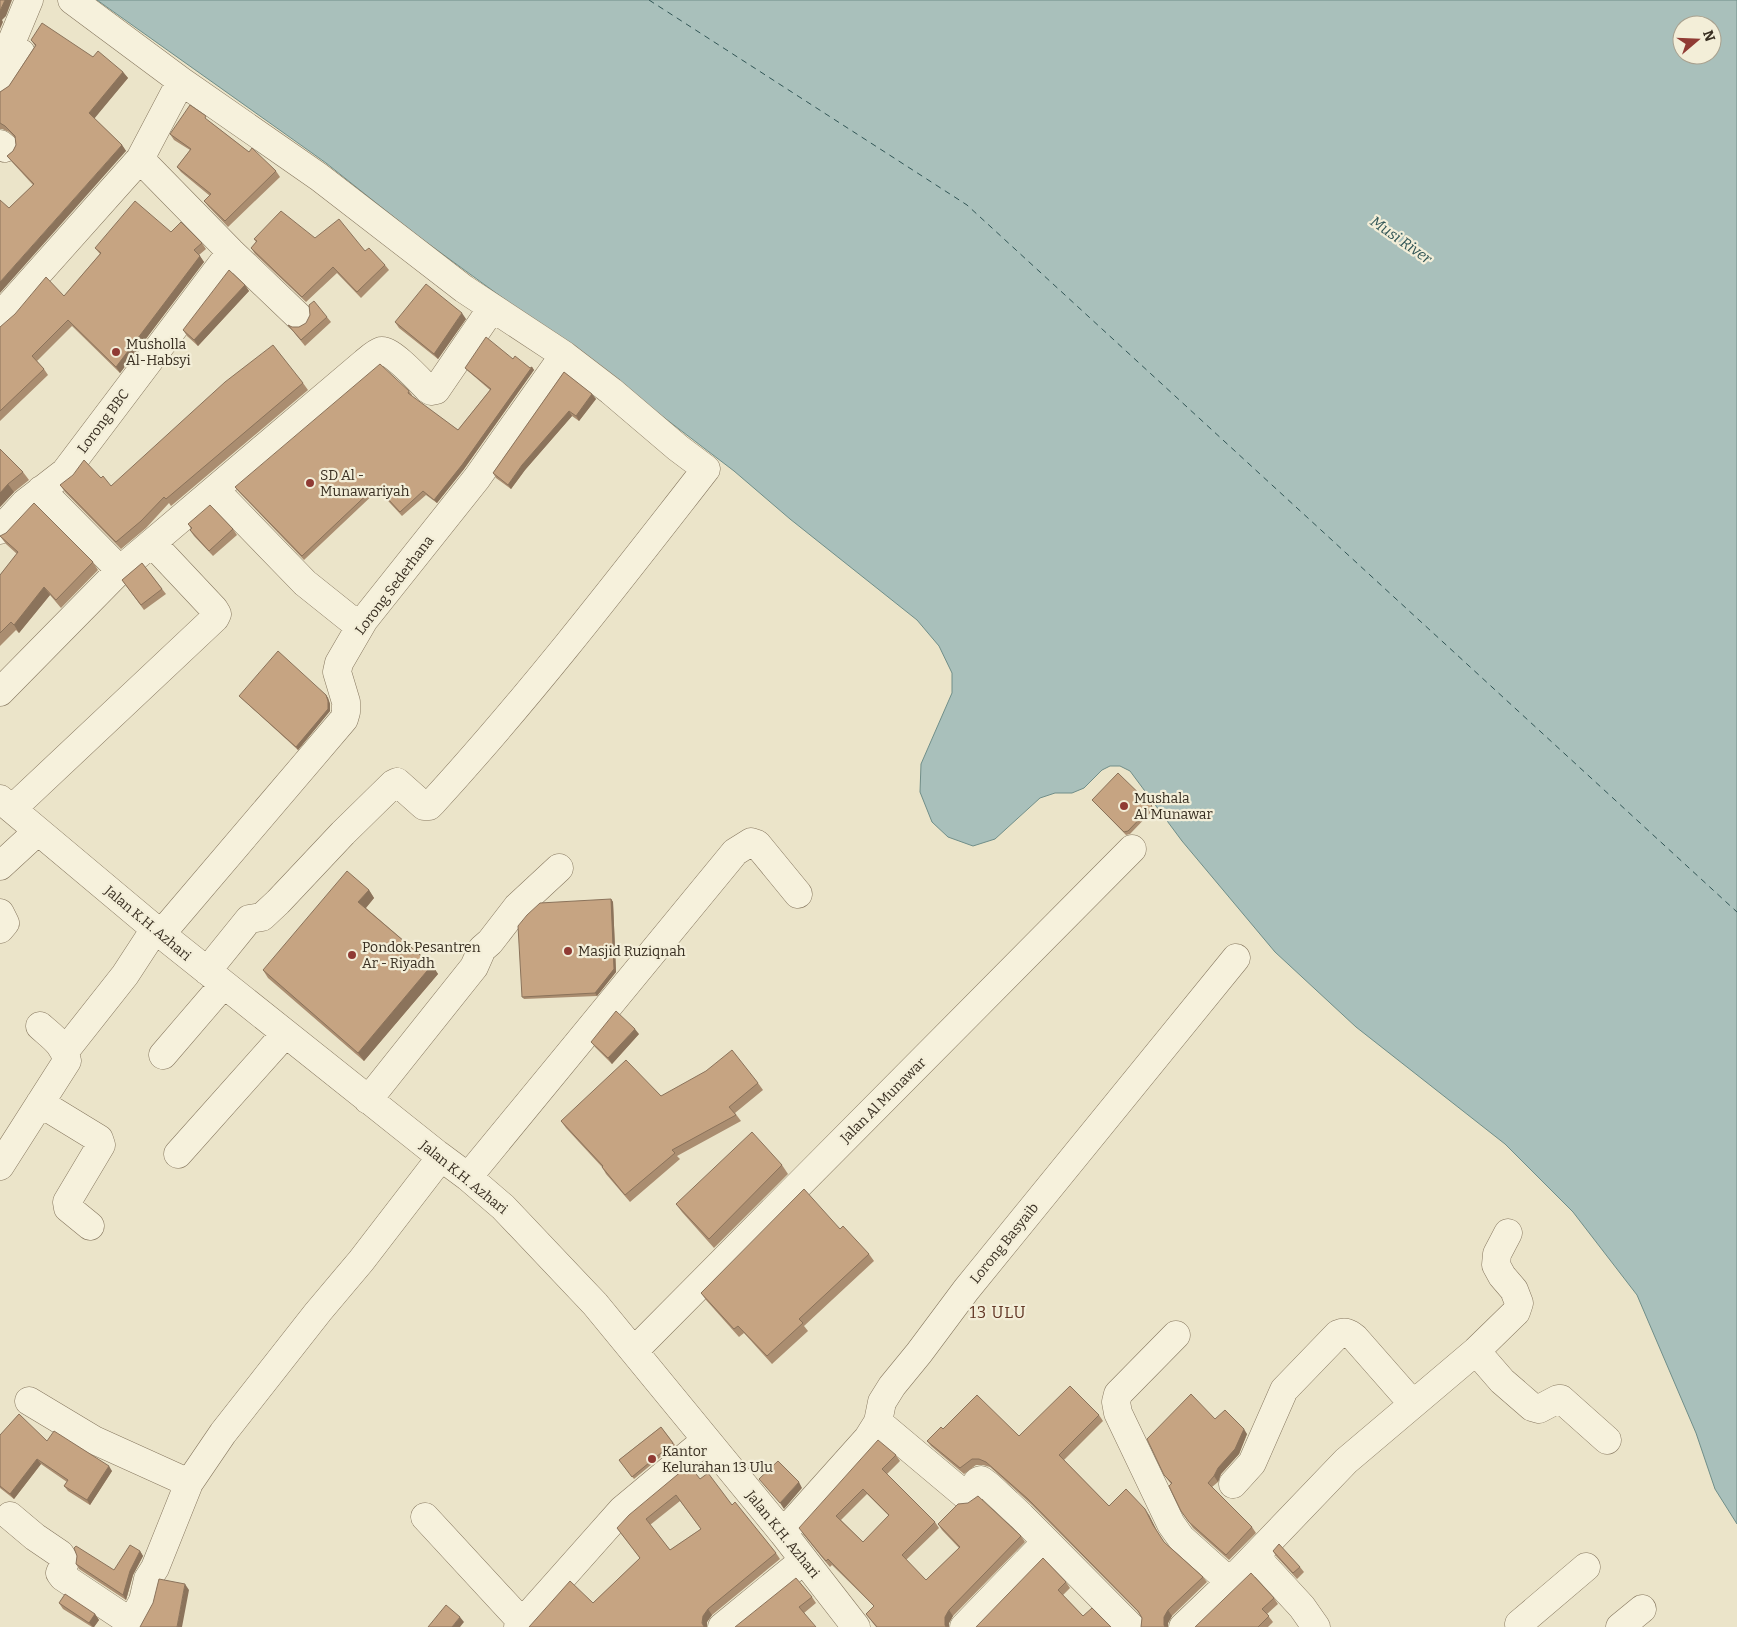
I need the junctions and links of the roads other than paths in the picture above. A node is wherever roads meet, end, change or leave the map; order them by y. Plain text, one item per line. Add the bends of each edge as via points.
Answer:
1 (29, 0) edge
2 (72, 0) edge
3 (11, 55) edge
4 (181, 81) junction
5 (0, 83) edge
6 (140, 159) junction
7 (231, 252) junction
8 (492, 308) junction
9 (0, 316) edge
10 (299, 317) dead end
11 (564, 356) junction
12 (41, 490) junction
13 (215, 490) junction
14 (0, 530) edge
15 (152, 543) junction
16 (120, 570) junction
17 (360, 627) junction
18 (0, 692) edge
19 (6, 804) edge
20 (38, 831) junction
21 (1132, 849) dead end
22 (0, 866) edge
23 (559, 868) dead end
24 (798, 894) dead end
25 (0, 913) edge
26 (0, 929) edge
27 (158, 931) junction
28 (1236, 958) dead end
29 (215, 978) junction
30 (40, 1026) dead end
31 (285, 1034) junction
32 (65, 1051) junction
33 (163, 1055) dead end
34 (368, 1100) junction
35 (40, 1103) junction
36 (178, 1154) dead end
37 (441, 1157) junction
38 (0, 1166) edge
39 (468, 1177) junction
40 (90, 1226) dead end
41 (1508, 1233) dead end
42 (1176, 1335) dead end
43 (1476, 1351) junction
44 (634, 1352) junction
45 (29, 1401) dead end
46 (1413, 1404) junction
47 (878, 1422) junction
48 (706, 1440) junction
49 (1607, 1440) dead end
50 (189, 1483) junction
51 (1233, 1484) dead end
52 (10, 1516) dead end
53 (425, 1517) dead end
54 (783, 1533) junction
55 (1046, 1542) junction
56 (1255, 1556) junction
57 (804, 1560) junction
58 (1586, 1567) dead end
59 (1230, 1582) junction
60 (1642, 1609) dead end
61 (520, 1624) edge
62 (130, 1625) edge
63 (722, 1627) edge
64 (856, 1627) edge
65 (964, 1627) edge
66 (1131, 1627) edge
67 (1182, 1627) edge
68 (1316, 1627) edge
69 (1521, 1627) edge
70 (1620, 1627) edge

1 - 3 street via 12,41
2 - 4 street
3 - 5 street
4 - 6 street
4 - 8 street via 319,177
6 - 7 street
6 - 9 street
7 - 10 street
7 - 12 street, Lorong BBC via 65,472
8 - 11 street
8 - 13 street via 436,390 428,389 390,353 380,351
11 - 17 street, Lorong Sederhana via 478,478
11 - 29 street via 706,468 578,632 433,802 424,806 400,784 393,784 262,917 249,919
12 - 14 street, Lorong BBC
12 - 16 street
13 - 15 street
13 - 17 street via 305,583
15 - 16 street
15 - 19 street via 214,609 215,618
16 - 18 street
17 - 27 street, Lorong Sederhana via 337,672 346,702 344,720
19 - 20 street, Jalan K.H. Azhari
20 - 22 street
20 - 27 street, Jalan K.H. Azhari
21 - 44 street, Jalan Al Munawar
23 - 34 street via 517,908 482,949 474,967
24 - 39 street via 757,844 751,842 736,852
25 - 26 street via 4,923
27 - 29 street, Jalan K.H. Azhari
27 - 32 street, Lorong Sederhana
28 - 47 street, Lorong Basyaib via 966,1290 892,1386 882,1402
29 - 31 street, Jalan K.H. Azhari
29 - 33 street
30 - 32 street
31 - 34 street, Jalan K.H. Azhari
31 - 36 street
32 - 35 street via 67,1061
34 - 37 street, Jalan K.H. Azhari
35 - 38 street
35 - 40 street via 101,1142 67,1202 68,1208
37 - 39 street, Jalan K.H. Azhari
37 - 50 street via 361,1262 222,1432
39 - 44 street, Jalan K.H. Azhari via 503,1207 565,1271
41 - 43 street via 1497,1254 1496,1265 1520,1303 1516,1312
42 - 59 street via 1118,1394 1118,1413 1171,1524 1181,1538
43 - 46 street
43 - 49 street via 1502,1381 1532,1407 1539,1409 1561,1399
44 - 48 street, Jalan K.H. Azhari
45 - 50 street via 94,1440
46 - 51 street via 1355,1338 1342,1332 1284,1390 1252,1463
46 - 56 street via 1346,1462
47 - 54 street, Lorong Basyaib via 868,1438
47 - 55 street via 965,1496 978,1481 983,1482
48 - 54 street, Jalan K.H. Azhari
48 - 61 street via 622,1510
50 - 62 street
52 - 62 street via 60,1554 65,1562 60,1573 63,1577
53 - 61 street
54 - 57 street, Jalan K.H. Azhari
55 - 65 street
55 - 66 street
56 - 59 street
56 - 68 street
57 - 63 street
57 - 64 street, Jalan K.H. Azhari
58 - 69 street via 1518,1624
59 - 67 street
60 - 70 street

